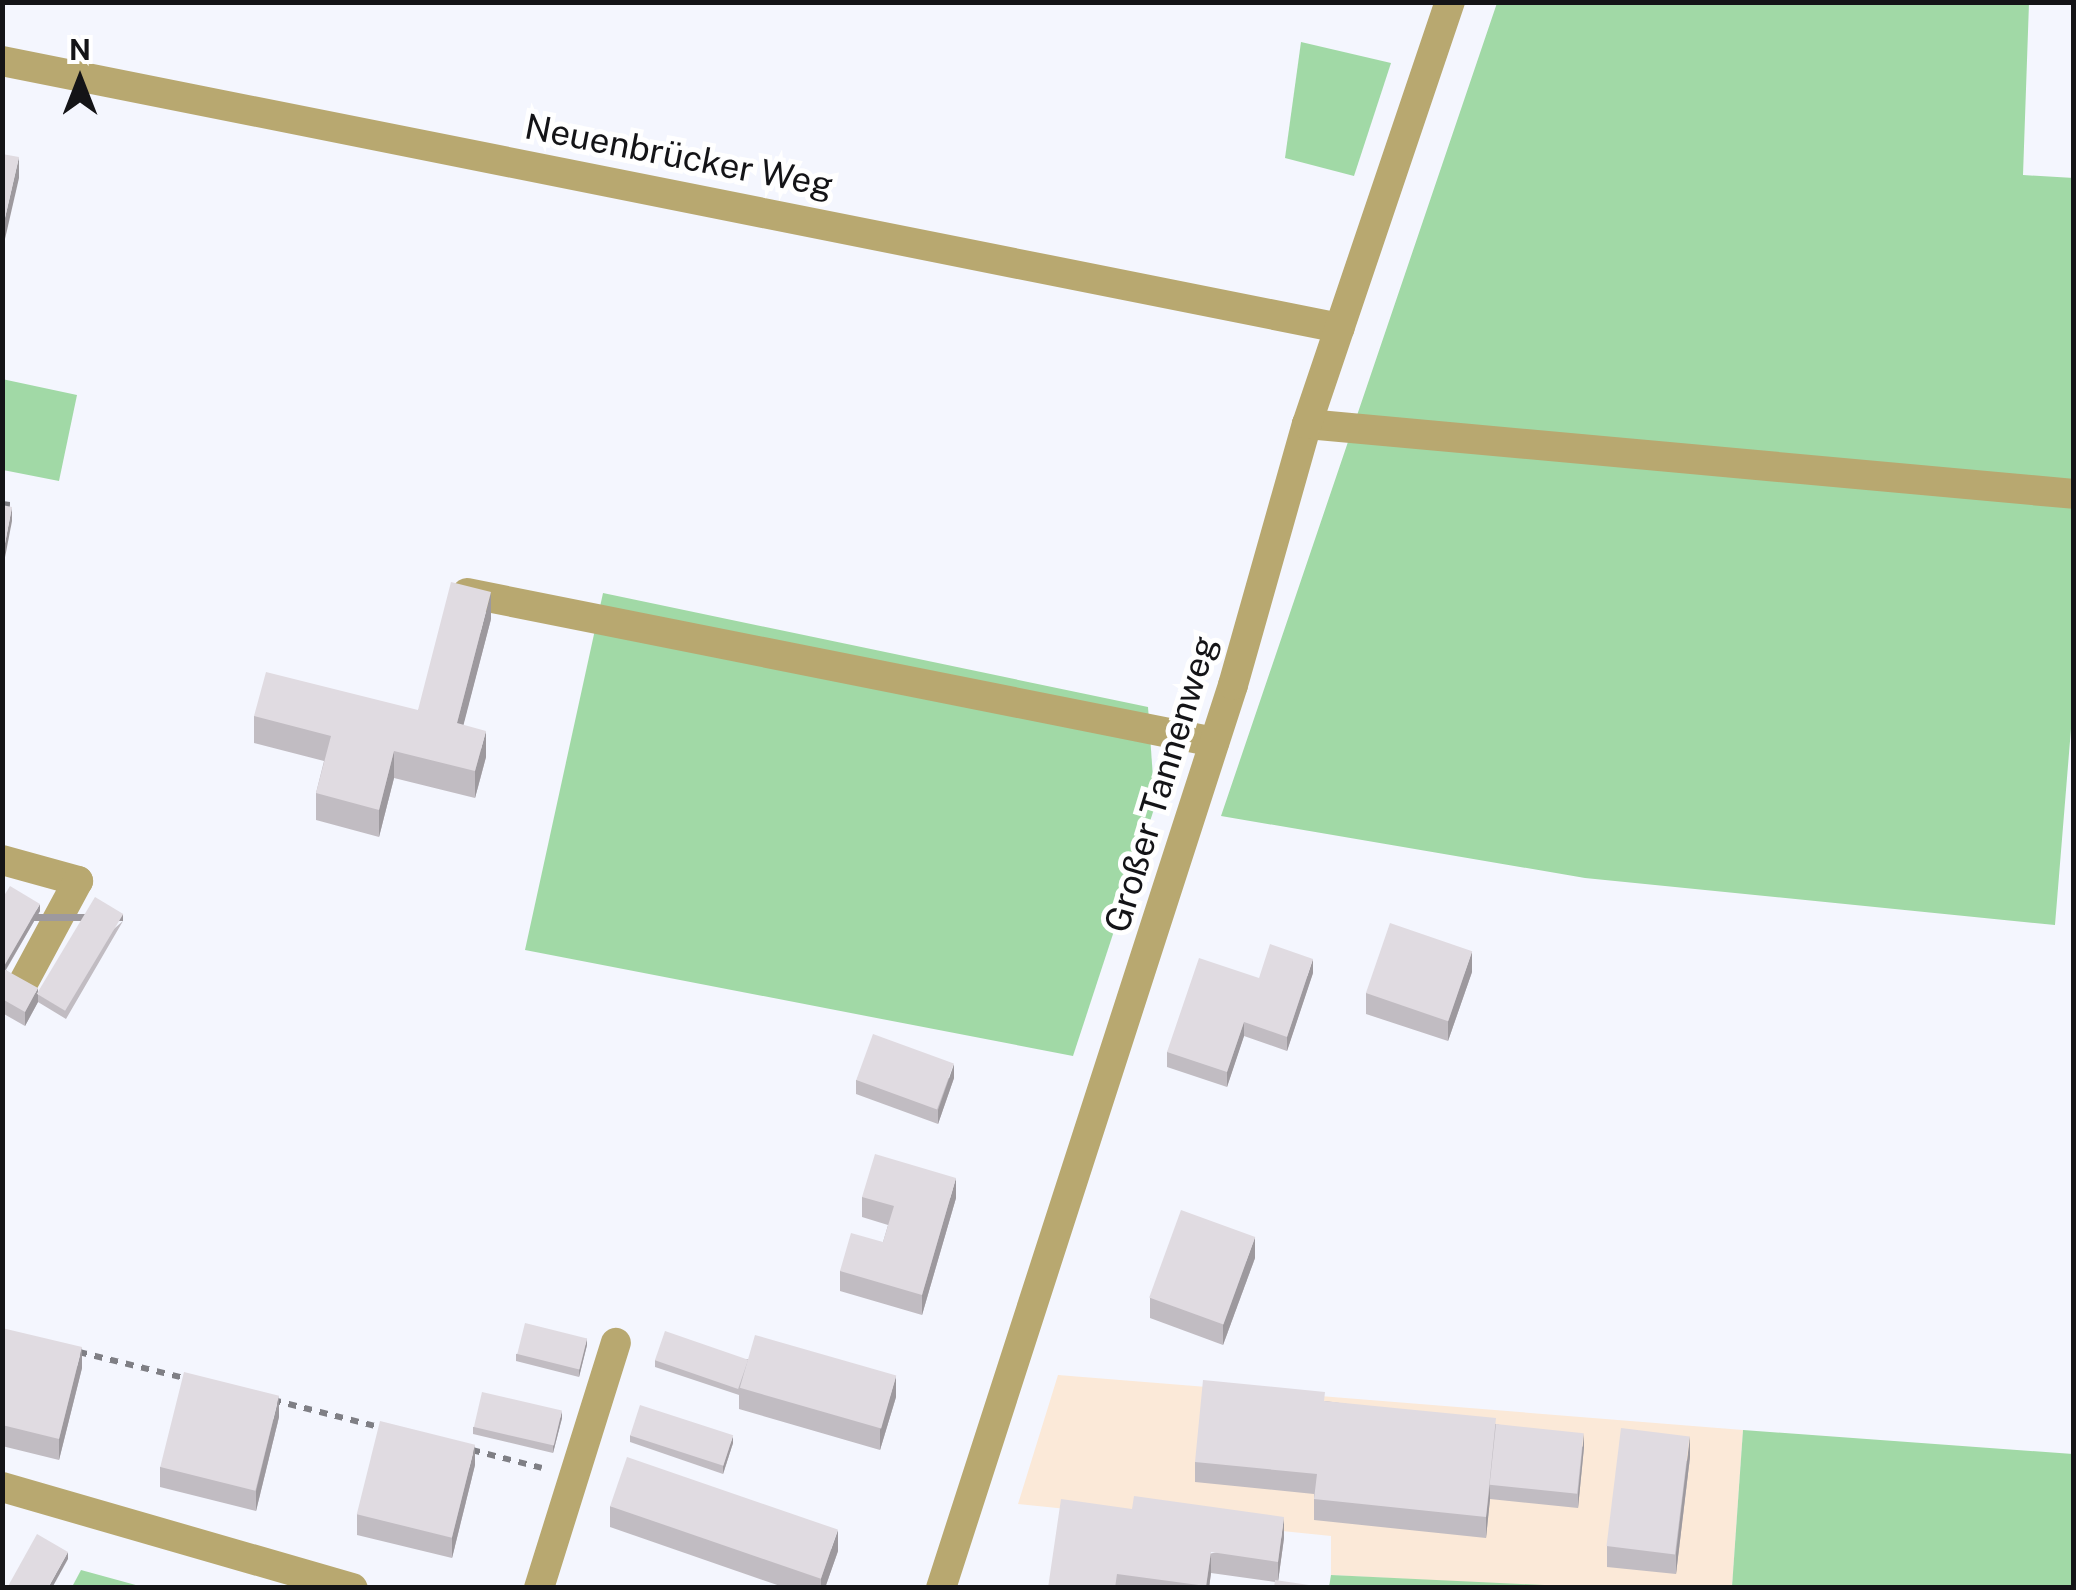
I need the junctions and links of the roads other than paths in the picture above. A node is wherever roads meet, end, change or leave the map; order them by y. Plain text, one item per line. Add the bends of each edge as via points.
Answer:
1 (1450, 2) edge
2 (2, 61) edge
3 (1340, 328) junction
4 (1307, 424) junction
5 (2074, 494) edge
6 (467, 594) edge
7 (1214, 742) junction
8 (5, 861) edge
9 (21, 987) edge
10 (616, 1343) dead end
11 (2, 1487) edge
12 (353, 1588) edge
13 (539, 1588) edge
14 (941, 1588) edge

1 - 3 street, Großer Tannenweg
2 - 3 street, Neuenbrücker Weg
3 - 4 street, Großer Tannenweg
4 - 5 street
4 - 7 street, Großer Tannenweg
6 - 7 street
7 - 14 street, Großer Tannenweg
8 - 9 street via 78,881
10 - 13 street
11 - 12 street

